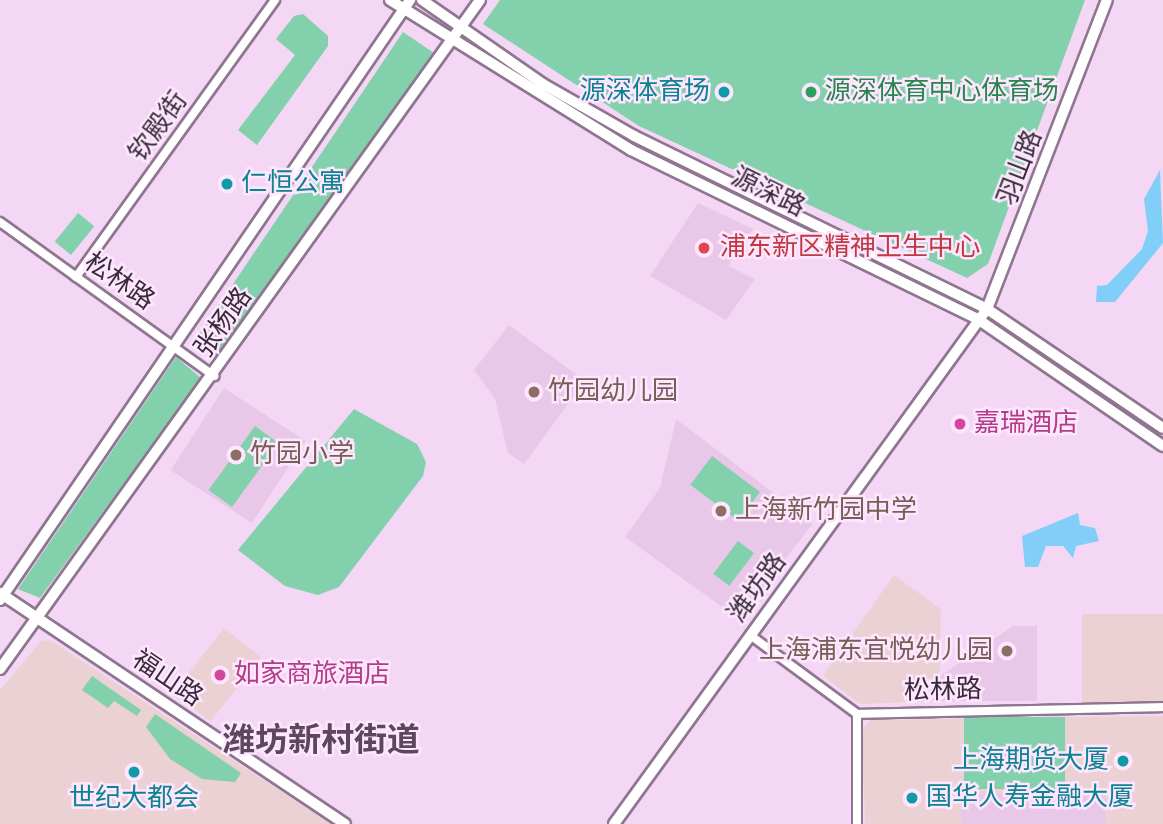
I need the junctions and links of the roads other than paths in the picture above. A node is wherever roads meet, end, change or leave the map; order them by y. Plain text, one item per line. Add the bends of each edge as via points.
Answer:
1 (275, 0) edge
2 (390, 0) edge
3 (422, 0) edge
4 (480, 0) edge
5 (1107, 0) edge
6 (406, 4) edge
7 (460, 29) junction
8 (451, 41) junction
9 (0, 222) edge
10 (76, 277) junction
11 (987, 309) junction
12 (979, 320) junction
13 (173, 345) junction
14 (214, 376) junction
15 (1163, 428) edge
16 (1163, 446) edge
17 (1, 596) edge
18 (37, 616) junction
19 (750, 635) junction
20 (0, 669) edge
21 (1163, 707) edge
22 (857, 714) junction
23 (345, 824) edge
24 (614, 824) edge
25 (857, 824) edge

1 - 10 street, 钦殿街
2 - 6 main road, 源深路
3 - 7 main road, 源深路
4 - 7 main road, 张杨路
5 - 11 street, 羽山路
6 - 8 main road, 源深路
6 - 13 main road, 张杨路
7 - 8 main road, 张杨路
7 - 11 main road, 源深路 via 634,136
8 - 12 main road, 源深路 via 665,168
8 - 14 main road, 张杨路
9 - 10 street, 松林路
10 - 13 street, 松林路
11 - 12 street, 潍坊路
11 - 15 main road, 源深路
12 - 16 main road, 源深路
12 - 19 street, 潍坊路
13 - 14 street, 松林路
13 - 17 main road, 张杨路
14 - 18 main road, 张杨路
17 - 18 street, 福山路
18 - 20 main road, 张杨路
18 - 23 street, 福山路
19 - 22 street
19 - 24 street, 潍坊路
21 - 22 street, 松林路
22 - 25 street

